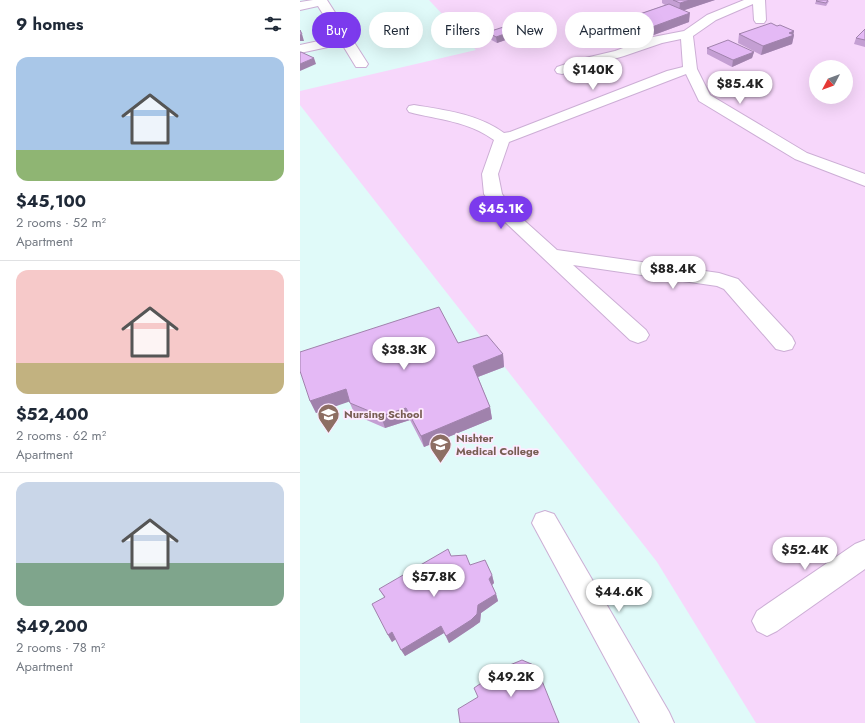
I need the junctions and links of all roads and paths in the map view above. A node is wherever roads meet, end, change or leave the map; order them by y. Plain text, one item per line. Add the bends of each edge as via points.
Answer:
1 (753, 0) edge
2 (759, 0) edge
3 (321, 1) edge
4 (300, 6) edge
5 (328, 12) edge
6 (760, 20) dead end
7 (687, 35) junction
8 (312, 46) edge
9 (351, 48) edge
10 (300, 49) edge
11 (361, 64) dead end
12 (690, 69) junction
13 (562, 70) dead end
14 (414, 110) dead end
15 (502, 139) junction
16 (865, 181) edge
17 (551, 256) junction
18 (638, 335) dead end
19 (784, 343) dead end
20 (545, 522) dead end
21 (865, 553) edge
22 (767, 621) dead end
23 (658, 723) edge

1 - 7 street via 709,17
2 - 6 street
3 - 4 street
3 - 5 street
7 - 12 street
7 - 13 street via 674,35
8 - 10 street
9 - 11 street
12 - 15 street
12 - 16 street via 704,98 709,102 801,156 849,172
14 - 15 street via 480,124
15 - 17 street via 490,174 493,194 511,218
17 - 18 street
17 - 19 street via 719,280 731,284
20 - 23 street
21 - 22 street

